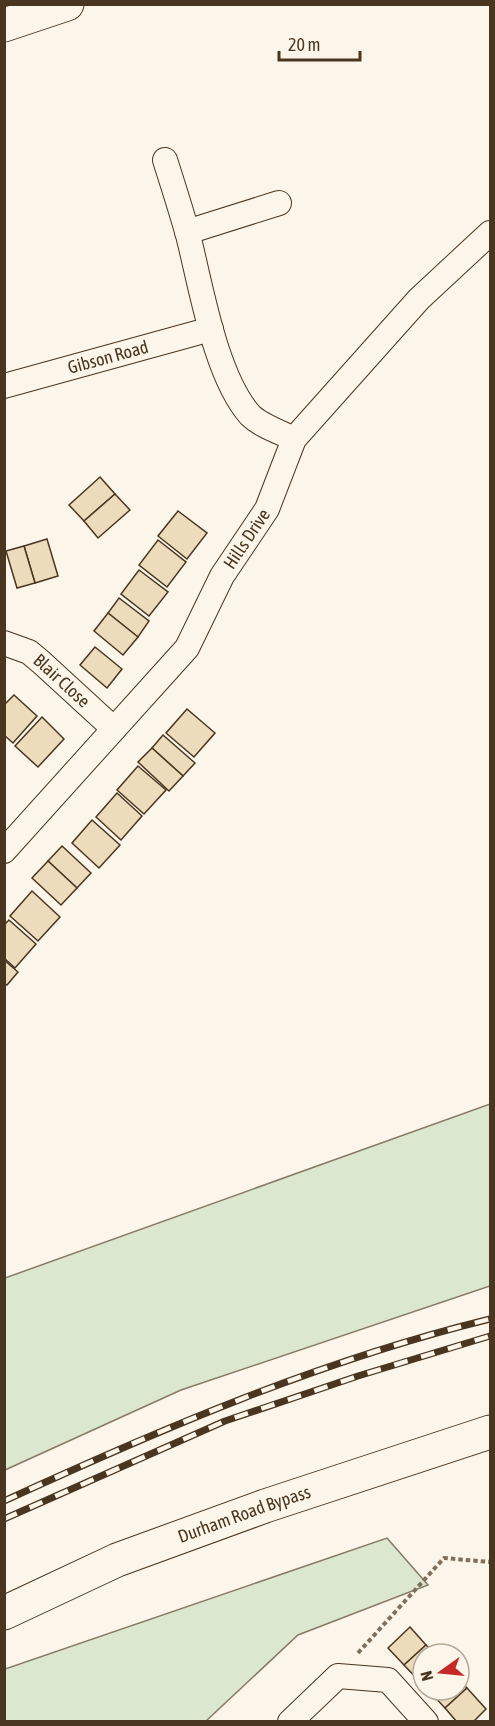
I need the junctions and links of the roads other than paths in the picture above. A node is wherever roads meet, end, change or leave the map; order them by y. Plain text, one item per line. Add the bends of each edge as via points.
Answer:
1 (67, 4) edge
2 (4, 25) edge
3 (165, 160) dead end
4 (279, 203) dead end
5 (187, 232) junction
6 (490, 233) edge
7 (211, 329) junction
8 (4, 386) edge
9 (294, 439) junction
10 (4, 643) edge
11 (114, 729) junction
12 (4, 851) edge
13 (490, 1432) edge
14 (4, 1613) edge
15 (290, 1722) edge
16 (426, 1722) edge

1 - 2 main road
3 - 5 street
4 - 5 street
5 - 7 street
6 - 9 street, Hills Drive via 419,298
7 - 8 street, Gibson Road
7 - 9 street via 243,405 252,417
9 - 11 street, Hills Drive via 267,509 222,576 196,633
10 - 11 street, Blair Close via 29,652
11 - 12 street, Hills Drive
13 - 14 main road, Durham Road Bypass via 265,1506 117,1560
15 - 16 street via 338,1676 388,1680

